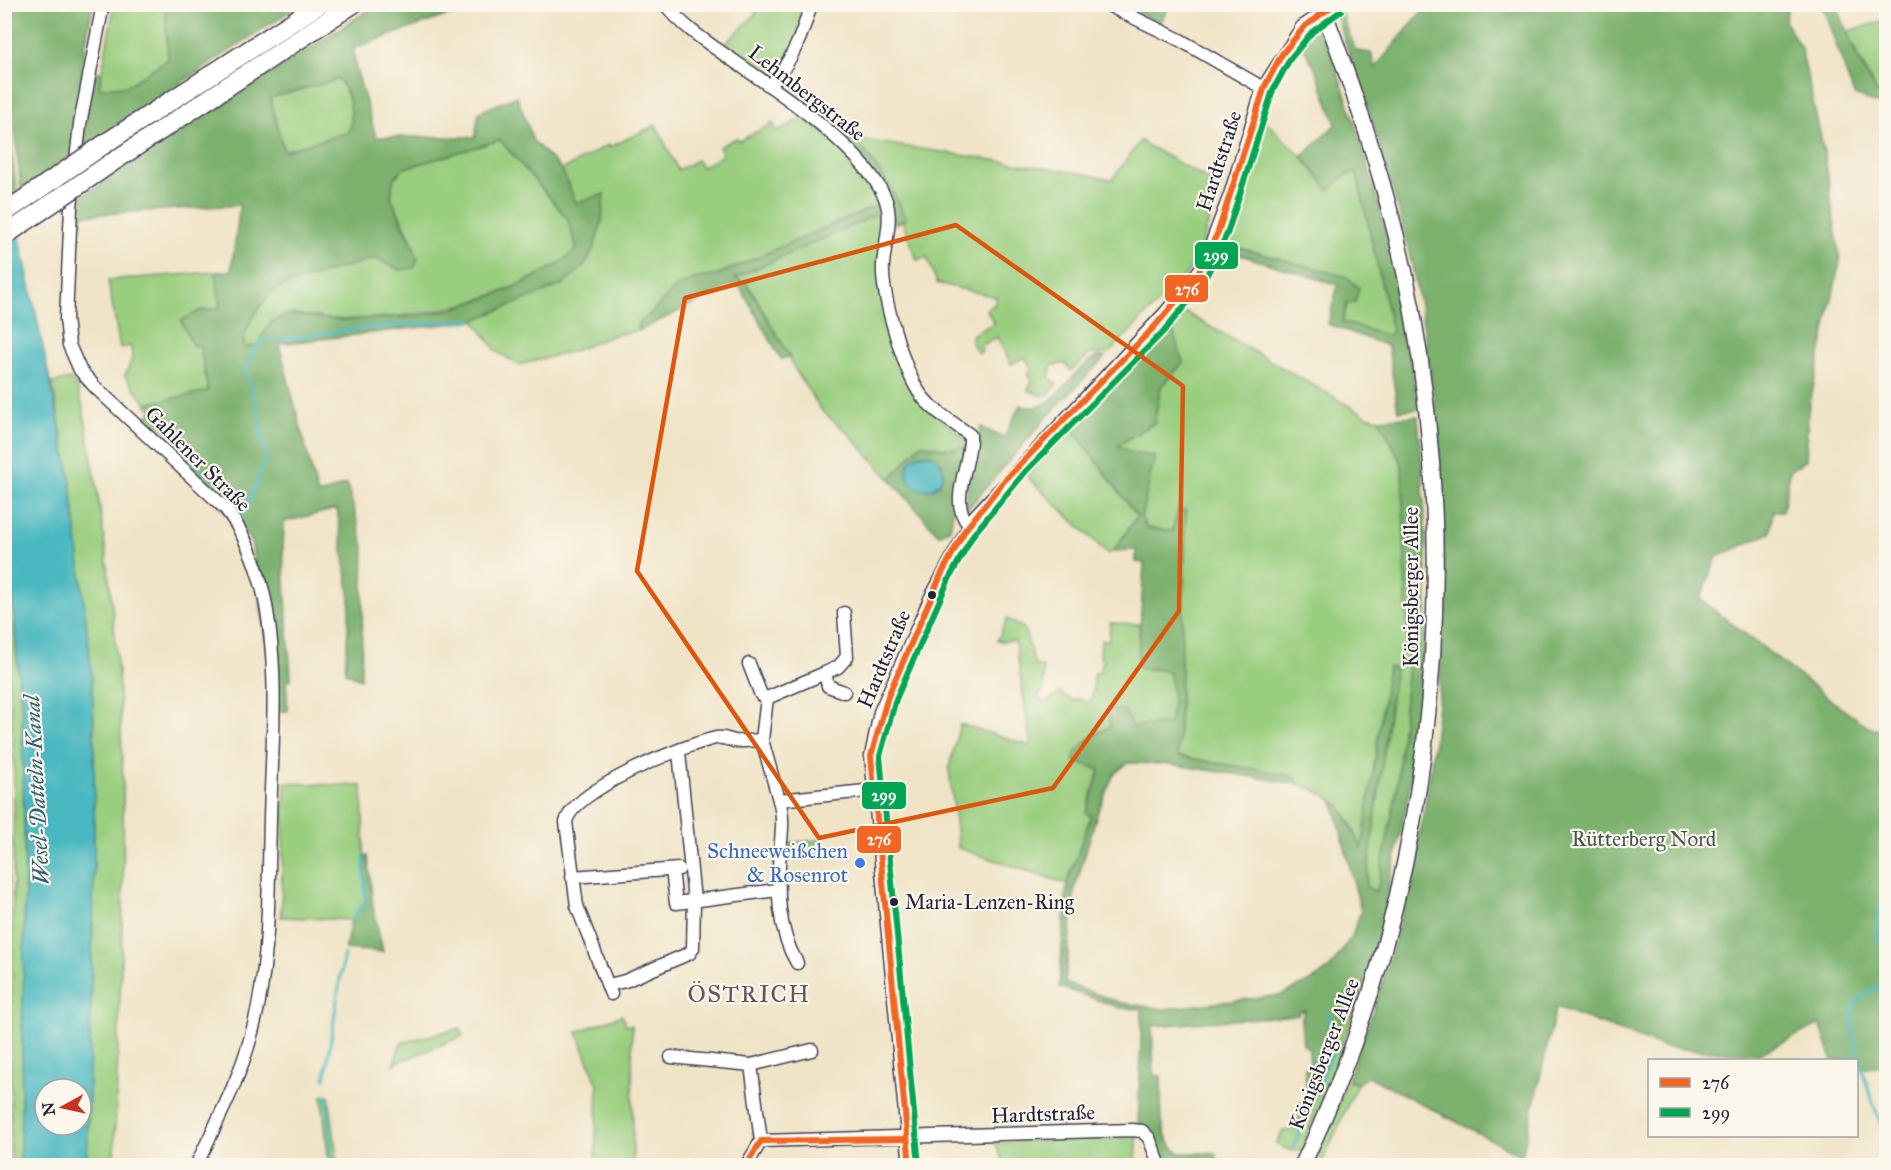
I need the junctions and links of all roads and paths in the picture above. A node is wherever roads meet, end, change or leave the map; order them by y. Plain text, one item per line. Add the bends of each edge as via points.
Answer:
1 (103, 4) edge
2 (320, 4) edge
3 (352, 4) edge
4 (664, 4) edge
5 (811, 4) edge
6 (1106, 4) edge
7 (1321, 4) edge
8 (1336, 4) edge
9 (770, 86) junction
10 (1263, 88) junction
11 (4, 213) edge
12 (4, 236) edge
13 (969, 525) junction
14 (844, 613) dead end
15 (749, 664) dead end
16 (825, 673) junction
17 (844, 692) dead end
18 (767, 698) junction
19 (762, 740) junction
20 (679, 752) junction
21 (875, 790) junction
22 (779, 800) junction
23 (691, 868) junction
24 (672, 870) junction
25 (572, 877) junction
26 (777, 890) junction
27 (694, 900) junction
28 (797, 963) dead end
29 (812, 1050) dead end
30 (671, 1057) dead end
31 (751, 1065) junction
32 (906, 1139) junction
33 (761, 1141) junction
34 (196, 1166) edge
35 (746, 1166) edge
36 (909, 1166) edge
37 (1160, 1166) edge
38 (1302, 1166) edge

1 - 34 street, Gahlener Straße via 80,124 71,207 66,319 69,345 80,370 95,387 226,509 239,527 256,567 270,645 273,715 266,951 251,1035
2 - 11 highway, bridge
3 - 12 highway, bridge
4 - 9 street, Lehmbergstraße via 685,26
5 - 9 street via 791,60
6 - 10 street, Hardtstraße via 1180,40
7 - 38 main road, Königsberger Allee via 1364,121 1412,309 1428,426 1435,526 1435,649 1424,759 1383,956 1341,1077
8 - 10 street, Hardtstraße, bridge via 1302,27
9 - 13 street, Lehmbergstraße via 853,153 887,202 890,219 883,266 886,299 914,383 931,406 970,435 960,506
10 - 13 street, Hardtstraße via 1212,247 1190,285
13 - 21 street, Hardtstraße via 880,712 871,756
14 - 16 street via 847,657
15 - 18 street via 762,695
16 - 17 street via 828,686
16 - 18 street
18 - 19 street
19 - 20 street via 715,738
19 - 22 street
20 - 23 street
20 - 25 street via 603,784 572,807 566,822
21 - 22 street
21 - 32 street, Hardtstraße
22 - 26 street via 783,813
23 - 24 street
23 - 27 street
24 - 25 street
24 - 27 street via 676,903
25 - 27 street via 577,906 610,990 690,953 694,943
26 - 27 street
26 - 28 street via 788,948
29 - 31 street
30 - 31 street
31 - 33 street
32 - 33 street
32 - 36 street, Hardtstraße
32 - 37 street, Hardtstraße via 1143,1131
33 - 35 street

